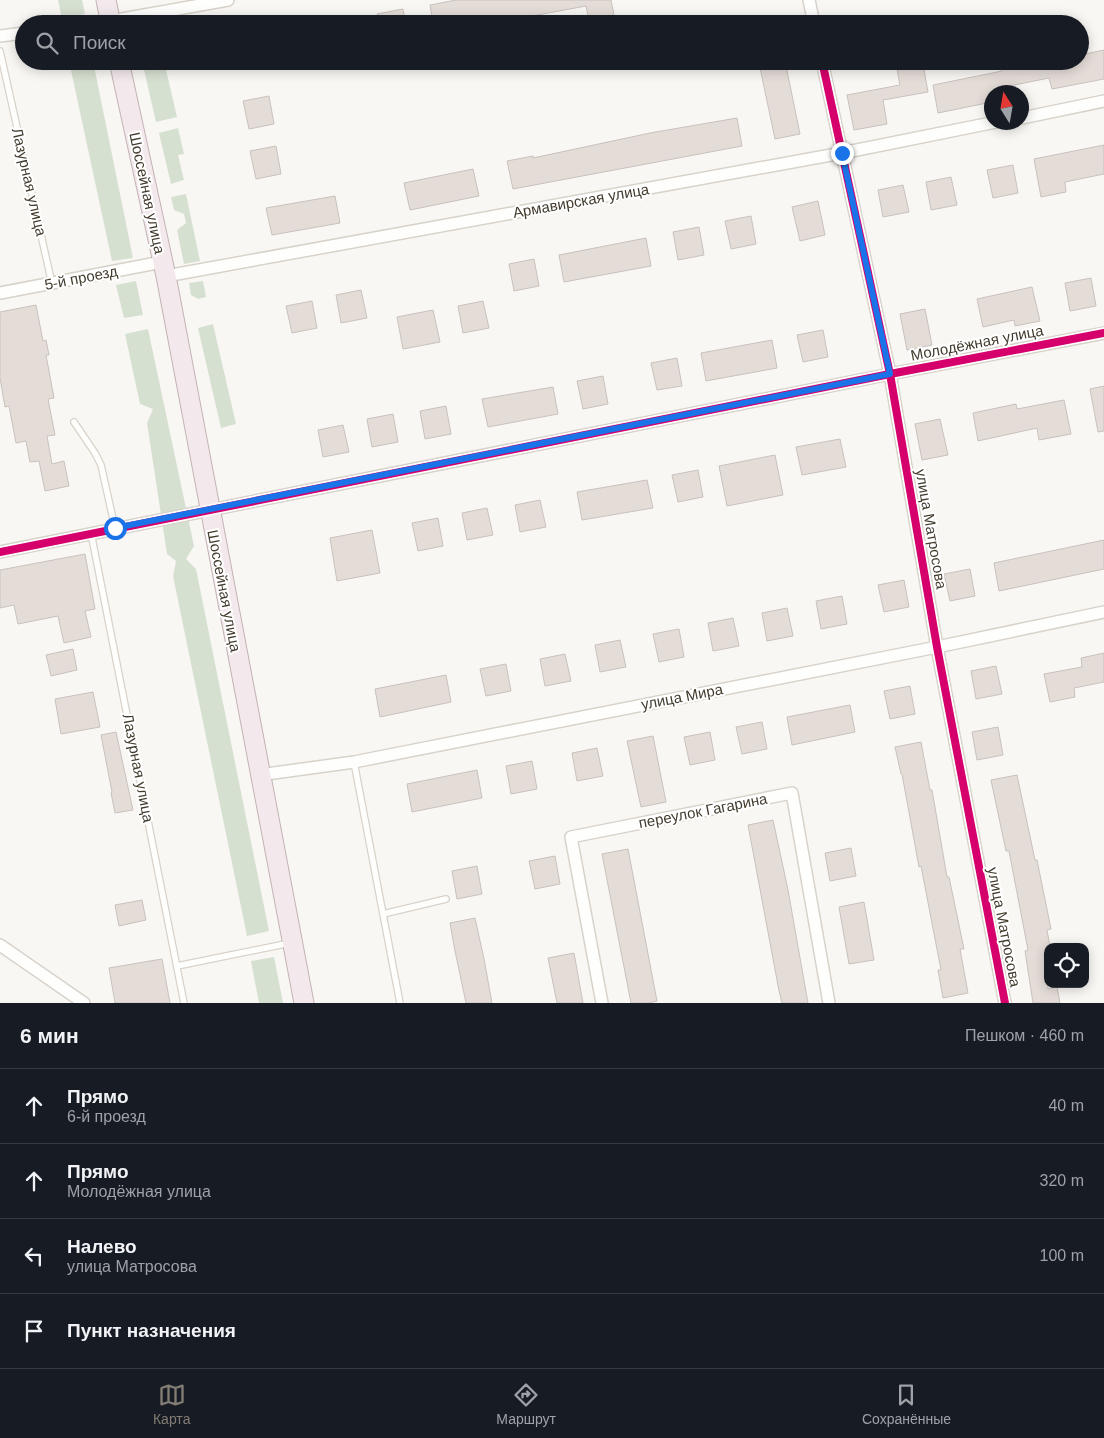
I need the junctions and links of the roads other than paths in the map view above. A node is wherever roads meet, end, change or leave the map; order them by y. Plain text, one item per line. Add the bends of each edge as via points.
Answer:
1 (106, 0) edge
2 (228, 0) edge
3 (809, 0) edge
4 (105, 15) edge
5 (148, 15) edge
6 (812, 15) edge
7 (15, 34) edge
8 (0, 36) edge
9 (0, 52) edge
10 (121, 70) edge
11 (824, 70) edge
12 (1104, 101) edge
13 (1029, 117) edge
14 (984, 124) edge
15 (842, 153) junction
16 (164, 269) junction
17 (52, 284) junction
18 (0, 293) edge
19 (1104, 333) edge
20 (890, 374) junction
21 (74, 422) dead end
22 (209, 510) junction
23 (115, 528) junction
24 (91, 533) junction
25 (0, 552) edge
26 (1104, 612) edge
27 (937, 647) junction
28 (354, 762) junction
29 (259, 775) junction
30 (446, 900) dead end
31 (383, 914) junction
32 (292, 942) junction
33 (0, 946) edge
34 (177, 966) junction
35 (84, 1003) edge
36 (184, 1003) edge
37 (304, 1003) edge
38 (400, 1003) edge
39 (602, 1003) edge
40 (829, 1003) edge
41 (1005, 1003) edge

1 - 4 main road
2 - 5 street
3 - 6 street
7 - 8 street
9 - 17 lane, Лазурная улица
10 - 16 main road, Шоссейная улица
11 - 15 street, улица Матросова
12 - 13 street
14 - 15 street, Армавирская улица
15 - 16 street, Армавирская улица
15 - 20 street, улица Матросова
16 - 17 street, 5-й проезд
16 - 22 main road, Шоссейная улица
17 - 18 street, 5-й проезд
19 - 20 street, Молодёжная улица
20 - 22 street, Молодёжная улица
20 - 27 street, улица Матросова
21 - 23 lane via 101,465
22 - 23 street, Молодёжная улица
22 - 29 main road, Шоссейная улица
23 - 24 street, Молодёжная улица
24 - 25 street, Молодёжная улица
24 - 34 lane, Лазурная улица
26 - 27 street, улица Мира
27 - 28 street, улица Мира
27 - 41 street, улица Матросова
28 - 29 street, улица Мира
28 - 31 lane
29 - 32 main road, Шоссейная улица
30 - 31 lane
31 - 38 lane
32 - 34 lane
32 - 37 main road, Шоссейная улица
33 - 35 street
34 - 36 lane, Лазурная улица
39 - 40 street, переулок Гагарина via 571,837 792,793

